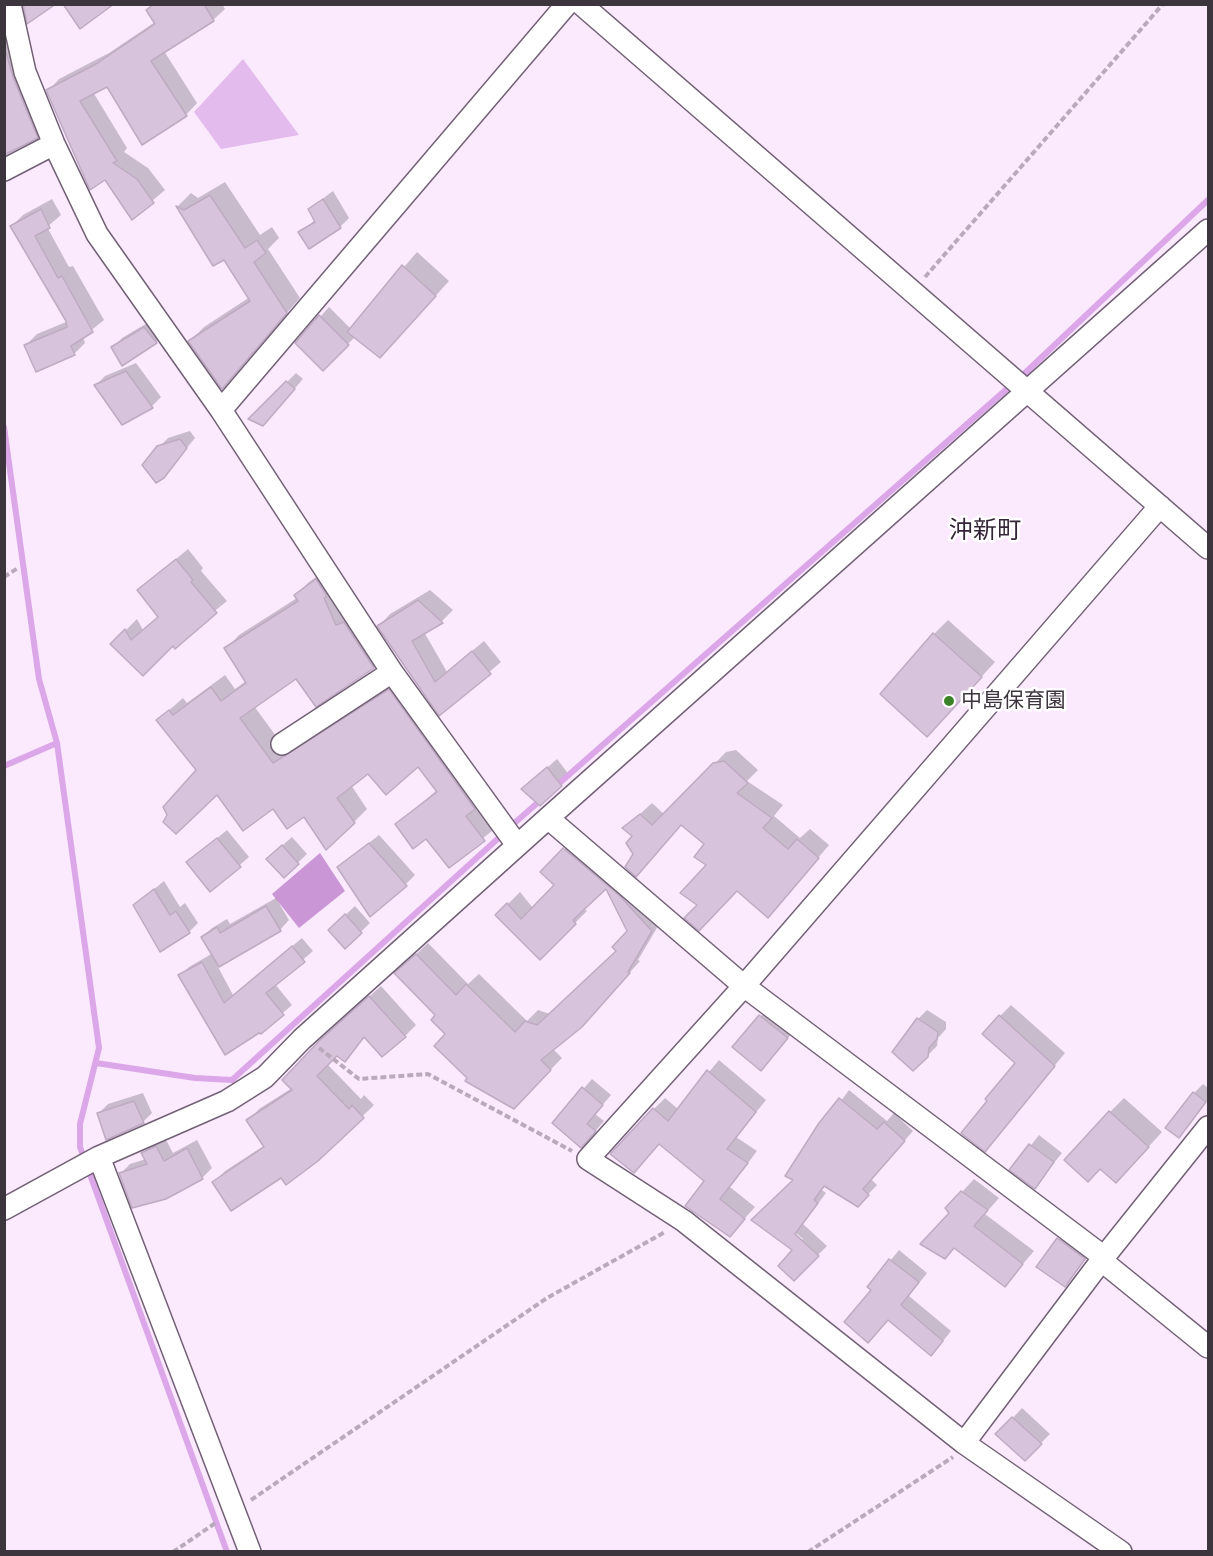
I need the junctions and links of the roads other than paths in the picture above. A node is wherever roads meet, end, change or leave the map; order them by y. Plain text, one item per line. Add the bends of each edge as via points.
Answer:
1 (10, 4) edge
2 (567, 4) edge
3 (582, 4) edge
4 (54, 144) junction
5 (4, 170) edge
6 (1209, 230) edge
7 (1027, 391) junction
8 (220, 410) junction
9 (1160, 506) junction
10 (1209, 548) edge
11 (392, 672) junction
12 (282, 744) dead end
13 (548, 818) junction
14 (517, 845) junction
15 (744, 986) junction
16 (1209, 1127) edge
17 (99, 1157) junction
18 (4, 1209) edge
19 (1104, 1257) junction
20 (1209, 1347) edge
21 (964, 1443) junction
22 (250, 1551) edge
23 (1121, 1551) edge

1 - 4 street via 25,72
2 - 8 street
3 - 7 street
4 - 5 street
4 - 8 street via 97,234
6 - 7 street
7 - 9 street
7 - 13 street
8 - 11 street
9 - 10 street
9 - 15 street
11 - 12 street
11 - 14 street
13 - 14 street
13 - 15 street
14 - 17 street via 265,1077 227,1101
15 - 19 street
15 - 21 street via 588,1159 684,1221
16 - 19 street
17 - 18 street
17 - 22 street
19 - 20 street via 1107,1265
19 - 21 street
21 - 23 street

